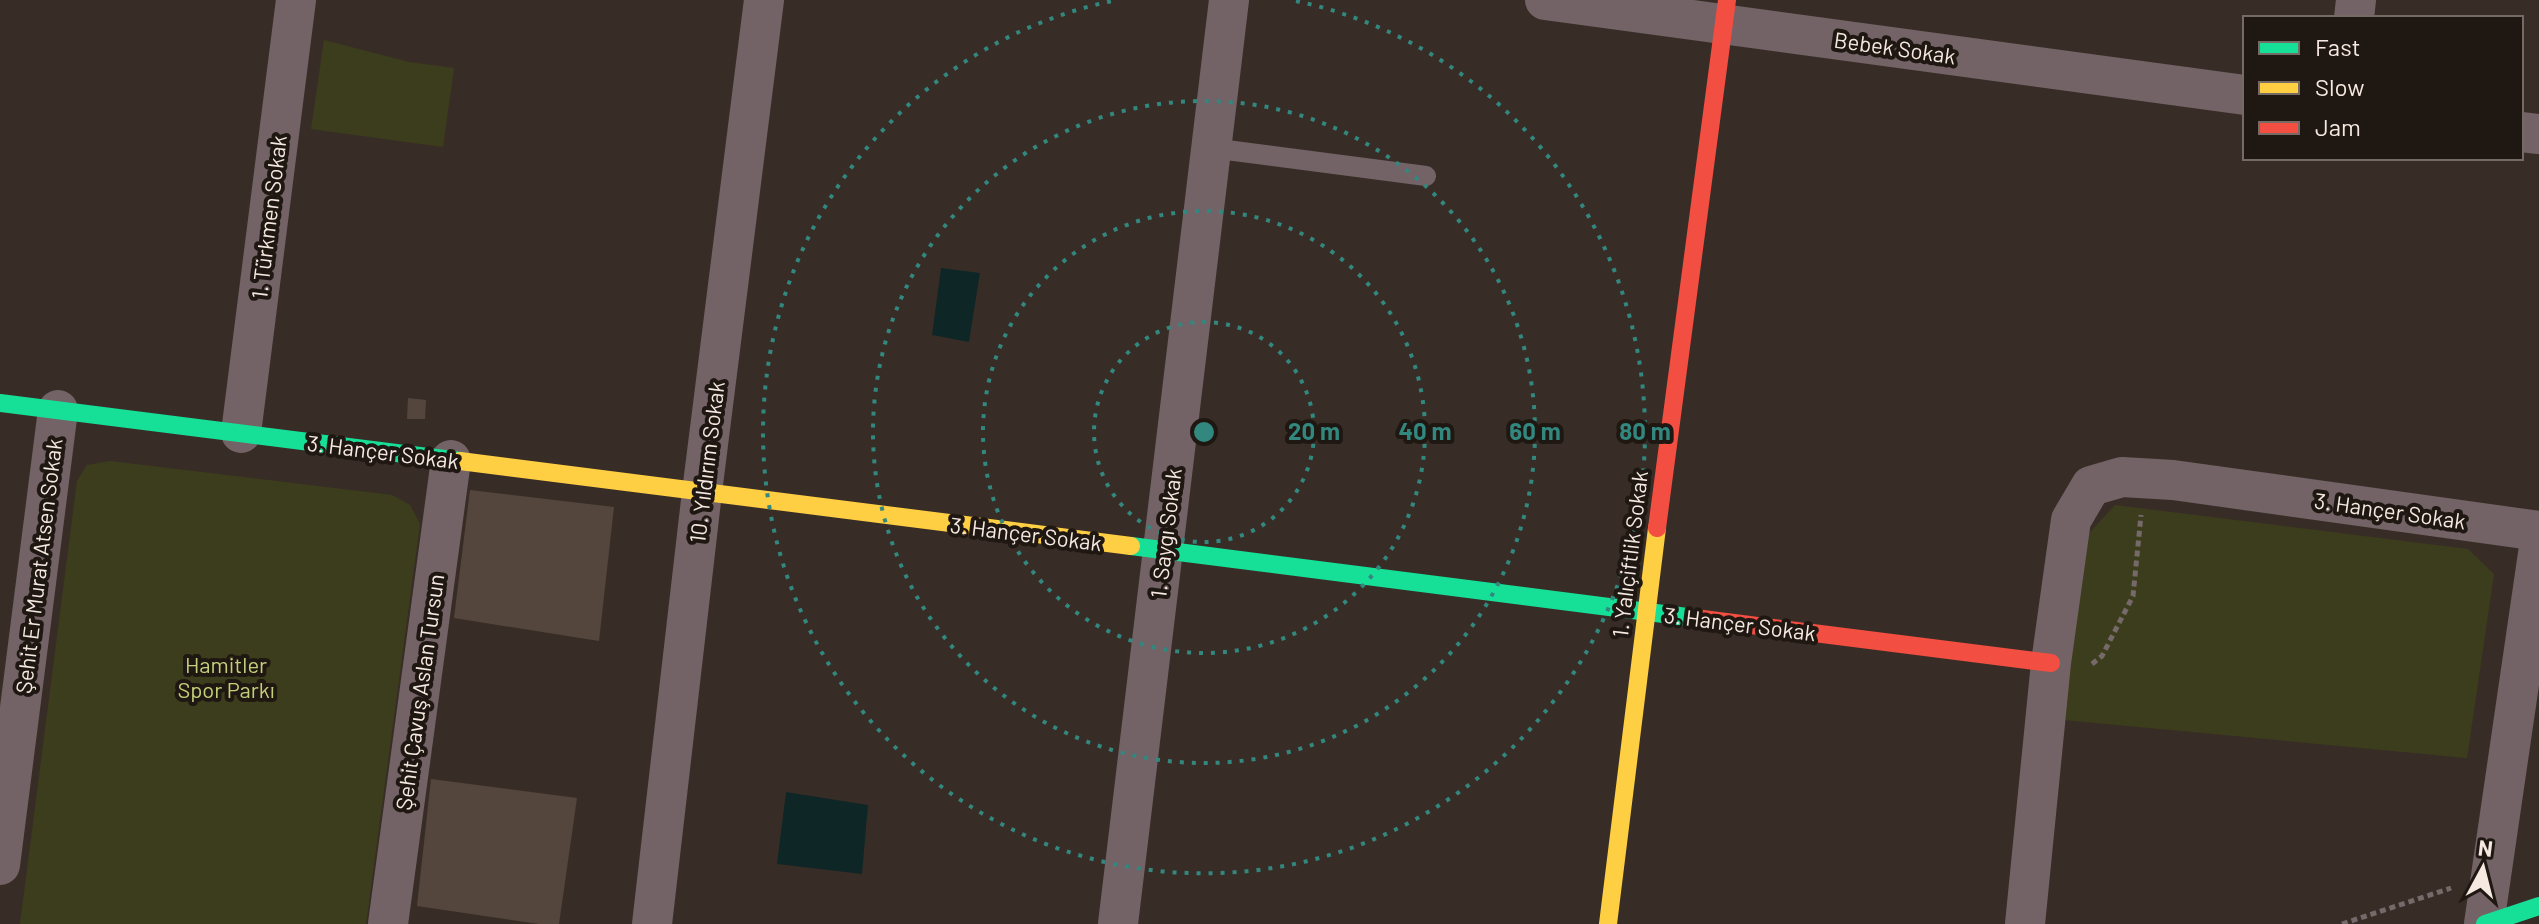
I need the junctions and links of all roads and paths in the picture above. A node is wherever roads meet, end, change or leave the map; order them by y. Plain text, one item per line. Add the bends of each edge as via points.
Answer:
1 (296, 0) edge
2 (764, 0) edge
3 (1229, 0) edge
4 (1545, 0) edge
5 (1725, 12) edge
6 (2243, 95) edge
7 (1211, 148) junction
8 (1426, 176) dead end
9 (0, 403) edge
10 (58, 410) junction
11 (241, 433) junction
12 (451, 460) junction
13 (702, 492) junction
14 (2141, 511) dead end
15 (2539, 531) edge
16 (2539, 547) edge
17 (1163, 550) junction
18 (1646, 611) junction
19 (2067, 667) junction
20 (0, 865) edge
21 (2457, 886) dead end
22 (2539, 906) edge
23 (388, 924) edge
24 (652, 924) edge
25 (1118, 924) edge
26 (1608, 924) edge
27 (2025, 924) edge
28 (2342, 924) edge
29 (2485, 924) edge

1 - 11 street, 1. Türkmen Sokak
2 - 13 street, 10. Yıldırım Sokak
3 - 7 street, 1. Saygı Sokak
4 - 5 street, Bebek Sokak
5 - 6 street, Bebek Sokak
5 - 18 street, 1. Yalıçiftlik Sokak
7 - 8 lane
7 - 17 street, 1. Saygı Sokak
9 - 10 street, 3. Hançer Sokak
10 - 11 street, 3. Hançer Sokak
10 - 20 street, Şehit Er Murat Atsen Sokak
11 - 12 street, 3. Hançer Sokak
12 - 13 street, 3. Hançer Sokak
12 - 23 street, Şehit Çavuş Aslan Tursun
13 - 17 street, 3. Hançer Sokak
13 - 24 street, 10. Yıldırım Sokak
14 - 19 path via 2133,596 2102,656
15 - 19 street, 3. Hançer Sokak via 2122,477 2091,486 2071,520
16 - 29 street
17 - 18 street, 3. Hançer Sokak
17 - 25 street, 1. Saygı Sokak
18 - 19 street, 3. Hançer Sokak
18 - 26 street, 1. Yalıçiftlik Sokak
19 - 27 street, 3. Hançer Sokak
21 - 28 path
22 - 29 street

